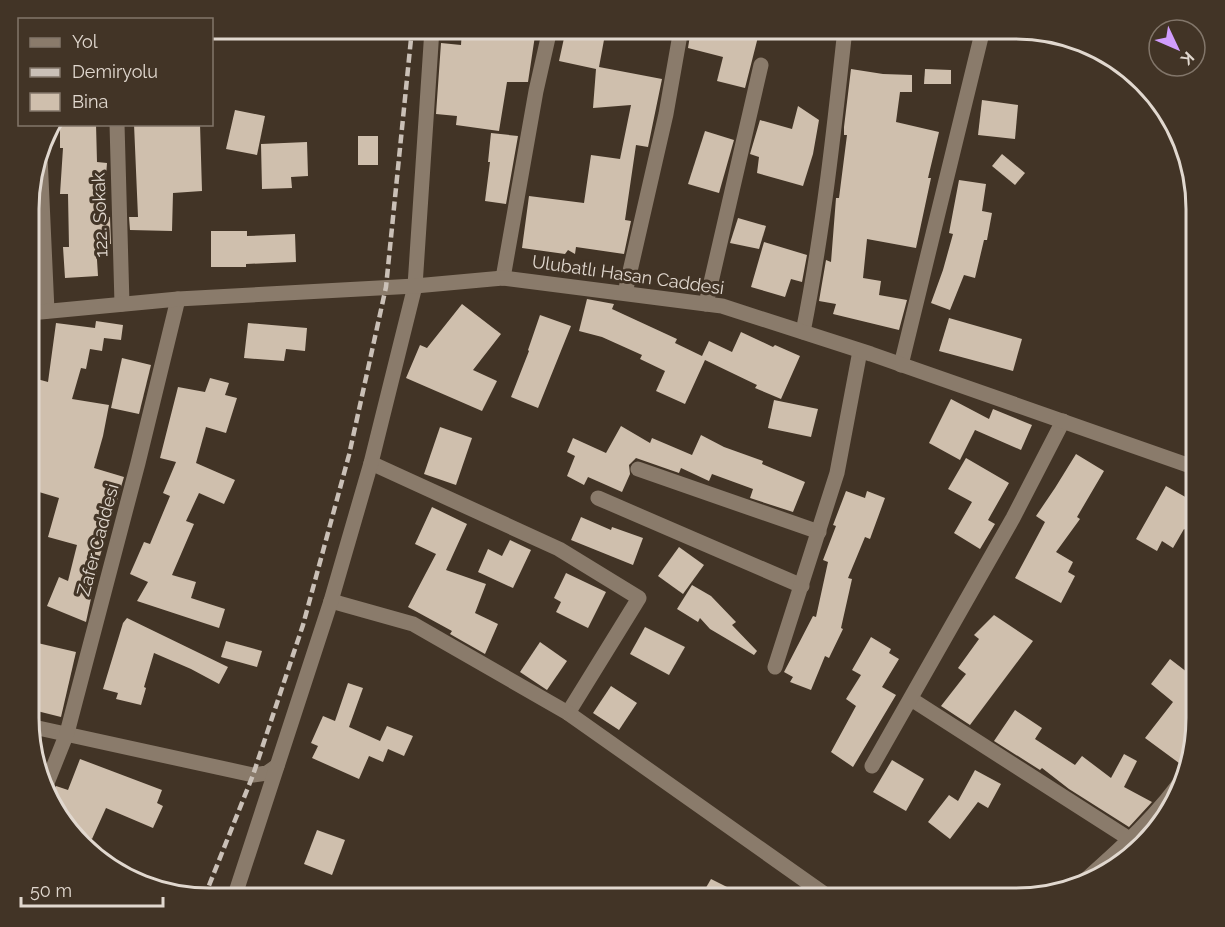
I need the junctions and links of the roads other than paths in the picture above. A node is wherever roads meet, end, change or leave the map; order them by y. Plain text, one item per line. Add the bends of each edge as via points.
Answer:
1 (431, 39) edge
2 (548, 39) edge
3 (679, 39) edge
4 (844, 39) edge
5 (981, 39) edge
6 (761, 65) dead end
7 (117, 126) edge
8 (41, 182) edge
9 (503, 278) junction
10 (415, 286) junction
11 (625, 293) junction
12 (178, 299) junction
13 (706, 303) junction
14 (122, 304) junction
15 (47, 311) junction
16 (39, 312) edge
17 (803, 332) junction
18 (860, 351) junction
19 (901, 365) junction
20 (1063, 421) junction
21 (371, 463) junction
22 (1186, 464) edge
23 (638, 470) dead end
24 (598, 498) dead end
25 (819, 532) junction
26 (802, 586) junction
27 (331, 601) junction
28 (775, 667) dead end
29 (911, 699) junction
30 (568, 713) junction
31 (39, 728) edge
32 (67, 733) junction
33 (277, 766) junction
34 (872, 766) dead end
35 (50, 777) edge
36 (1160, 807) edge
37 (1131, 840) junction
38 (1106, 862) edge
39 (237, 888) edge
40 (816, 888) edge

1 - 10 street
2 - 9 street
3 - 11 street
4 - 17 street via 818,254
5 - 19 street
6 - 13 street
7 - 14 street, 122. Sokak
8 - 15 street
9 - 10 street, Ulubatlı Hasan Caddesi
9 - 11 street, Ulubatlı Hasan Caddesi
10 - 12 street, Ulubatlı Hasan Caddesi
10 - 21 street
11 - 13 street, Ulubatlı Hasan Caddesi
12 - 14 street, Ulubatlı Hasan Caddesi
12 - 32 street, Zafer Caddesi
13 - 17 street, Ulubatlı Hasan Caddesi
14 - 15 street, Ulubatlı Hasan Caddesi
15 - 16 street, Ulubatlı Hasan Caddesi
17 - 18 street, Ulubatlı Hasan Caddesi
18 - 19 street, Ulubatlı Hasan Caddesi
18 - 25 street via 837,473
19 - 20 street, Ulubatlı Hasan Caddesi
20 - 22 street, Ulubatlı Hasan Caddesi
20 - 29 street via 1013,519
21 - 27 street
21 - 30 street via 559,549 639,598
23 - 25 street
24 - 26 street
25 - 26 street
26 - 28 street
27 - 30 street via 413,624
27 - 33 street
29 - 34 street
29 - 37 street
30 - 40 street
31 - 32 street
32 - 33 street via 253,775 267,773
32 - 35 street, Zafer Caddesi
33 - 39 street
36 - 37 street
37 - 38 street

